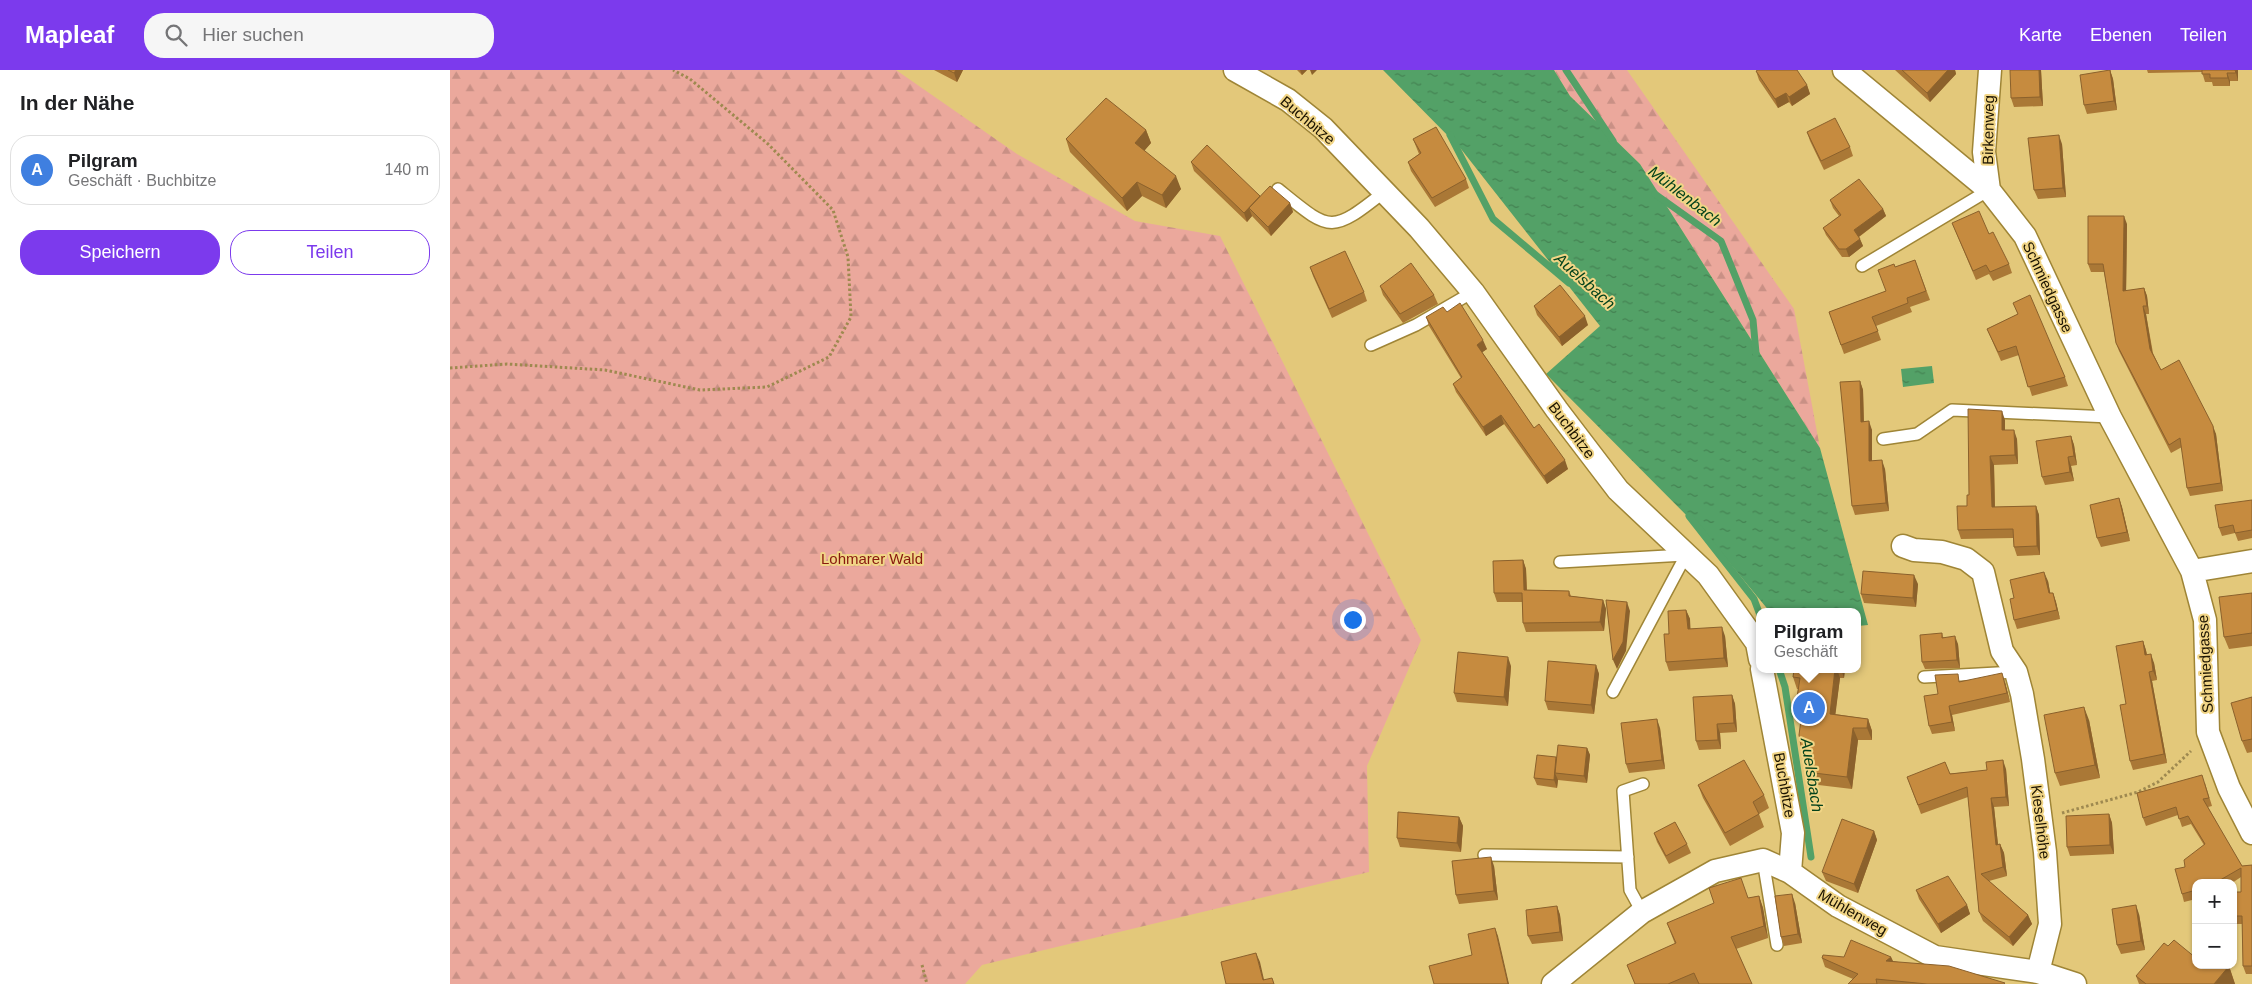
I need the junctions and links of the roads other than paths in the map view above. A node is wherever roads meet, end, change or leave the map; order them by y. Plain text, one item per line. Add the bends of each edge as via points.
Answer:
1 (1235, 70) edge
2 (1844, 70) edge
3 (1990, 70) edge
4 (1278, 189) dead end
5 (1989, 190) junction
6 (1384, 192) junction
7 (1862, 266) dead end
8 (1473, 292) junction
9 (1371, 345) dead end
10 (2110, 417) junction
11 (1883, 439) dead end
12 (1903, 546) dead end
13 (1686, 555) junction
14 (2252, 561) edge
15 (1560, 562) dead end
16 (2192, 571) junction
17 (1756, 642) edge
18 (2016, 672) junction
19 (1763, 673) edge
20 (1924, 677) dead end
21 (1612, 692) dead end
22 (1642, 784) dead end
23 (2252, 833) edge
24 (1484, 855) dead end
25 (1628, 857) junction
26 (1763, 860) junction
27 (1790, 872) junction
28 (1642, 912) junction
29 (1777, 945) dead end
30 (2038, 972) junction
31 (1553, 984) edge
32 (2075, 984) edge

1 - 6 street, Buchbitze via 1288,100 1323,128
2 - 5 street, Schmiedgasse
3 - 5 street, Birkenweg via 1984,152
4 - 6 lane via 1312,217 1327,224 1351,218
5 - 7 lane
5 - 10 street, Schmiedgasse via 2025,236
6 - 8 street, Buchbitze
8 - 9 lane via 1416,325
8 - 13 street, Buchbitze via 1618,490
10 - 11 lane via 1952,410 1917,434
10 - 16 street, Schmiedgasse
12 - 18 street, Kieselhöhe via 1966,559 1983,572 2002,651
13 - 15 lane
13 - 17 street, Buchbitze via 1708,576
13 - 21 lane
14 - 16 street
16 - 23 street, Schmiedgasse via 2205,620 2208,732 2229,788
18 - 20 lane
18 - 30 street, Kieselhöhe via 2033,759 2045,852 2050,924
19 - 27 street, Buchbitze via 1793,833
22 - 25 lane via 1623,791
24 - 25 lane
25 - 28 lane via 1630,890
26 - 27 street, Mühlenweg
26 - 28 street via 1715,871
26 - 29 lane
27 - 30 street, Mühlenweg via 1838,906 1935,957
28 - 31 street
30 - 32 street, Mühlenweg

